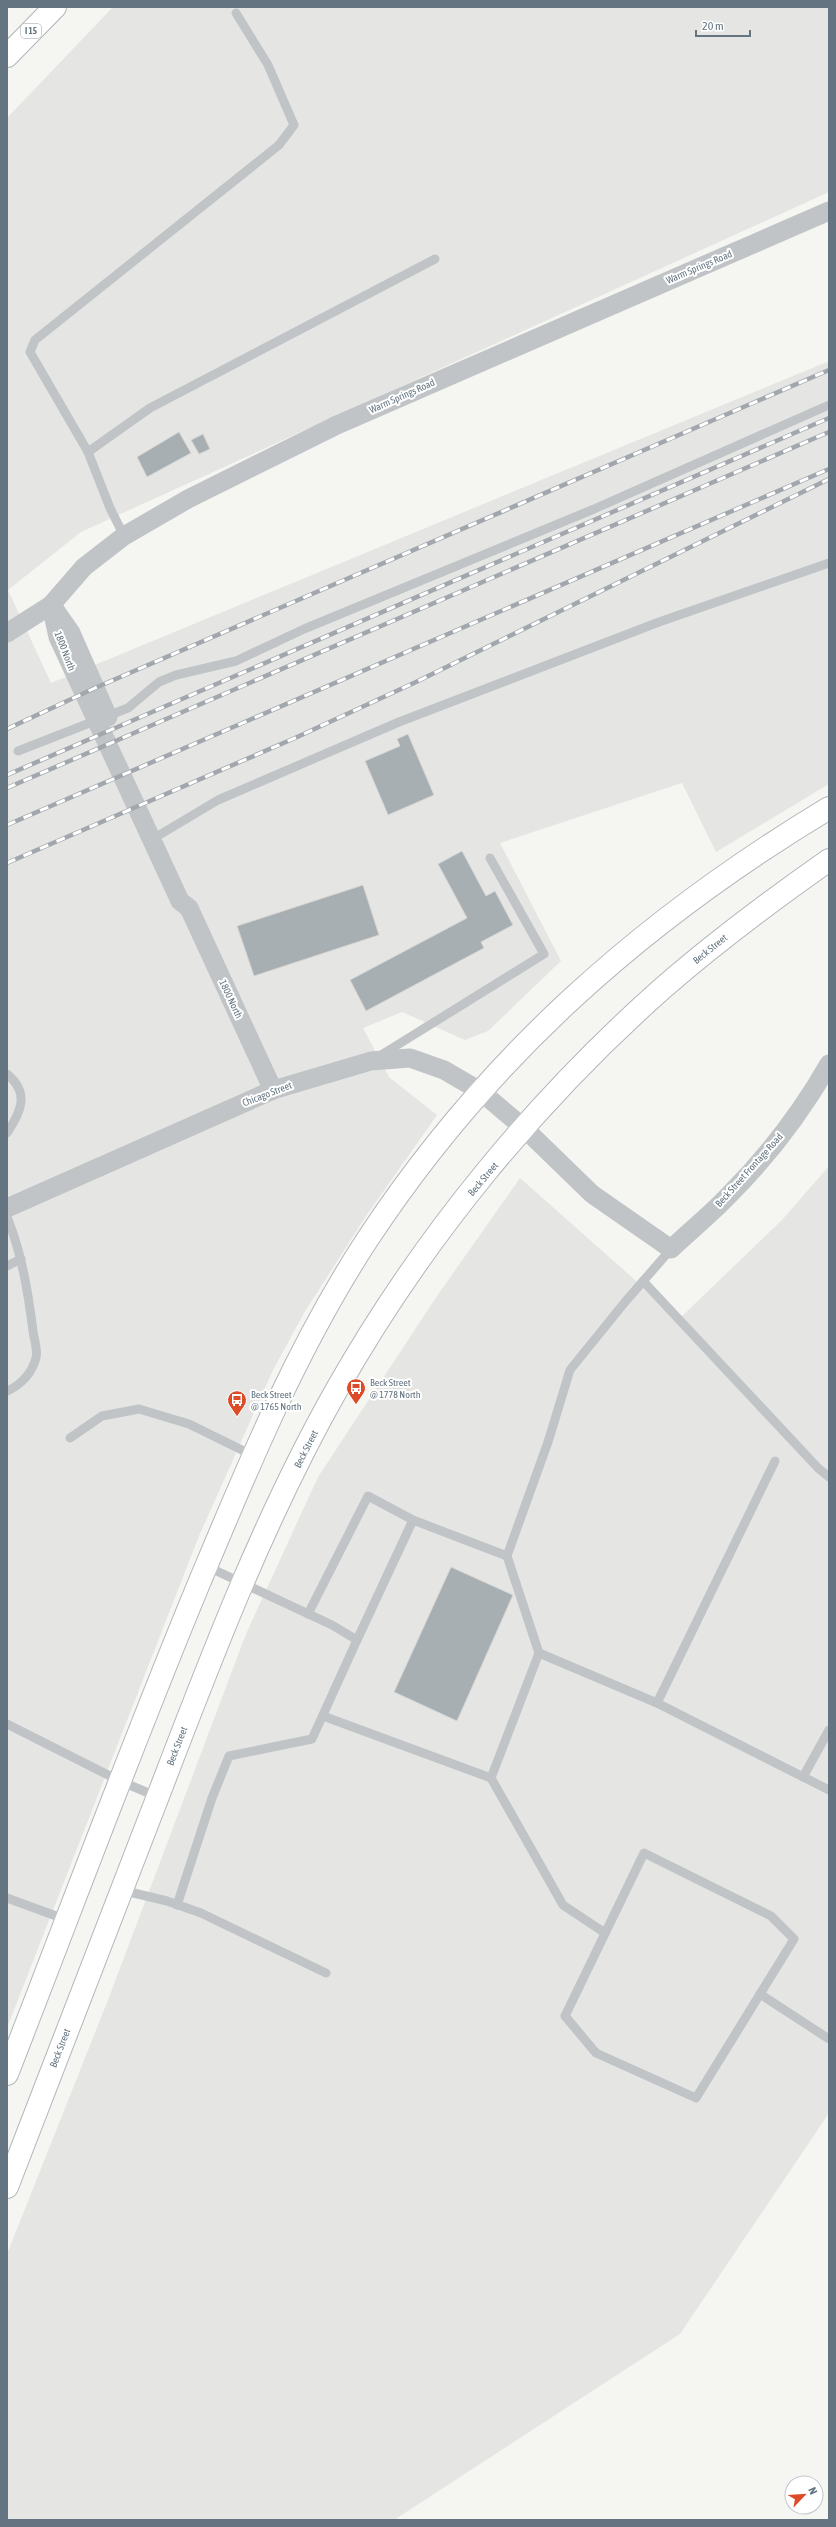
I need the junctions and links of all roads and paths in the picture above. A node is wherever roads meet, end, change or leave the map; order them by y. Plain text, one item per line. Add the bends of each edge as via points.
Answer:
1 (56, 7) edge
2 (236, 13) dead end
3 (7, 56) edge
4 (829, 211) edge
5 (435, 258) dead end
6 (829, 404) edge
7 (88, 452) junction
8 (124, 536) junction
9 (829, 563) edge
10 (51, 605) junction
11 (7, 633) edge
12 (102, 718) junction
13 (18, 751) dead end
14 (829, 808) edge
15 (161, 834) junction
16 (490, 858) dead end
17 (829, 860) edge
18 (189, 908) junction
19 (371, 1061) junction
20 (829, 1064) edge
21 (7, 1074) edge
22 (273, 1090) junction
23 (480, 1091) junction
24 (524, 1128) junction
25 (7, 1133) edge
26 (7, 1208) edge
27 (7, 1217) edge
28 (671, 1249) junction
29 (21, 1259) junction
30 (7, 1266) edge
31 (643, 1281) junction
32 (7, 1391) edge
33 (70, 1438) dead end
34 (252, 1456) junction
35 (775, 1461) dead end
36 (829, 1477) edge
37 (413, 1520) junction
38 (507, 1556) junction
39 (206, 1566) junction
40 (244, 1584) junction
41 (308, 1614) junction
42 (357, 1640) junction
43 (539, 1653) junction
44 (657, 1703) junction
45 (323, 1716) junction
46 (7, 1724) edge
47 (829, 1730) edge
48 (803, 1777) junction
49 (491, 1778) junction
50 (120, 1781) junction
51 (829, 1790) edge
52 (158, 1797) junction
53 (121, 1890) junction
54 (7, 1898) edge
55 (177, 1905) junction
56 (66, 1920) junction
57 (605, 1933) junction
58 (326, 1973) dead end
59 (760, 1994) junction
60 (829, 2039) edge
61 (7, 2074) edge
62 (7, 2187) edge

1 - 3 main road, I 15
2 - 7 lane via 268,65 294,124 279,145 35,340 30,352
4 - 8 street, Warm Springs Road via 337,425 188,499
5 - 7 lane via 150,408
6 - 12 lane via 594,509 304,629 236,661 176,675 159,682 128,708
7 - 8 lane
8 - 10 street, Warm Springs Road via 84,567
9 - 15 lane via 659,622 399,722 218,800
10 - 11 street, Warm Springs Road
10 - 12 street, 1800 North via 71,633
12 - 13 lane
12 - 15 street, 1800 North
12 - 18 street, 1800 North via 180,901
14 - 23 main road via 716,879 657,924 562,1006
15 - 18 street, 1800 North via 190,897
16 - 19 lane via 544,954
17 - 24 main road, Beck Street via 770,901 664,988 604,1044
18 - 22 street, 1800 North
19 - 22 street, Chicago Street
19 - 23 street, Chicago Street via 410,1058 444,1070
20 - 28 street, Beck Street Frontage Road via 794,1118 768,1151 730,1195
21 - 25 lane via 14,1080 22,1099 20,1113
22 - 26 street, Chicago Street
23 - 24 street, Chicago Street
23 - 34 main road via 404,1187 367,1240 307,1341
24 - 28 street via 592,1194
24 - 40 main road, Beck Street via 469,1195 417,1265 338,1388 305,1448
27 - 29 lane
28 - 31 lane
29 - 30 lane
29 - 32 lane via 37,1356 32,1372 15,1388
31 - 36 lane
31 - 38 lane via 570,1370 548,1442
33 - 34 lane via 102,1416 139,1409 189,1424
34 - 39 main road
35 - 44 lane
37 - 38 lane
37 - 41 lane via 368,1496
37 - 42 lane
38 - 43 lane
39 - 40 lane
39 - 50 main road
40 - 41 lane
40 - 52 main road, Beck Street
41 - 42 lane
42 - 45 lane
43 - 44 lane
43 - 49 lane
44 - 48 lane
45 - 49 lane
45 - 55 lane via 312,1740 229,1756 212,1798
46 - 50 lane
47 - 48 lane
48 - 51 lane
49 - 57 lane via 563,1905
50 - 52 lane
50 - 56 main road
52 - 53 main road, Beck Street
53 - 55 lane
53 - 62 main road, Beck Street
54 - 56 lane
55 - 58 lane via 242,1931
56 - 61 main road
57 - 59 lane via 644,1853 771,1916 794,1939
57 - 59 lane via 565,2016 596,2053 696,2098
59 - 60 lane

